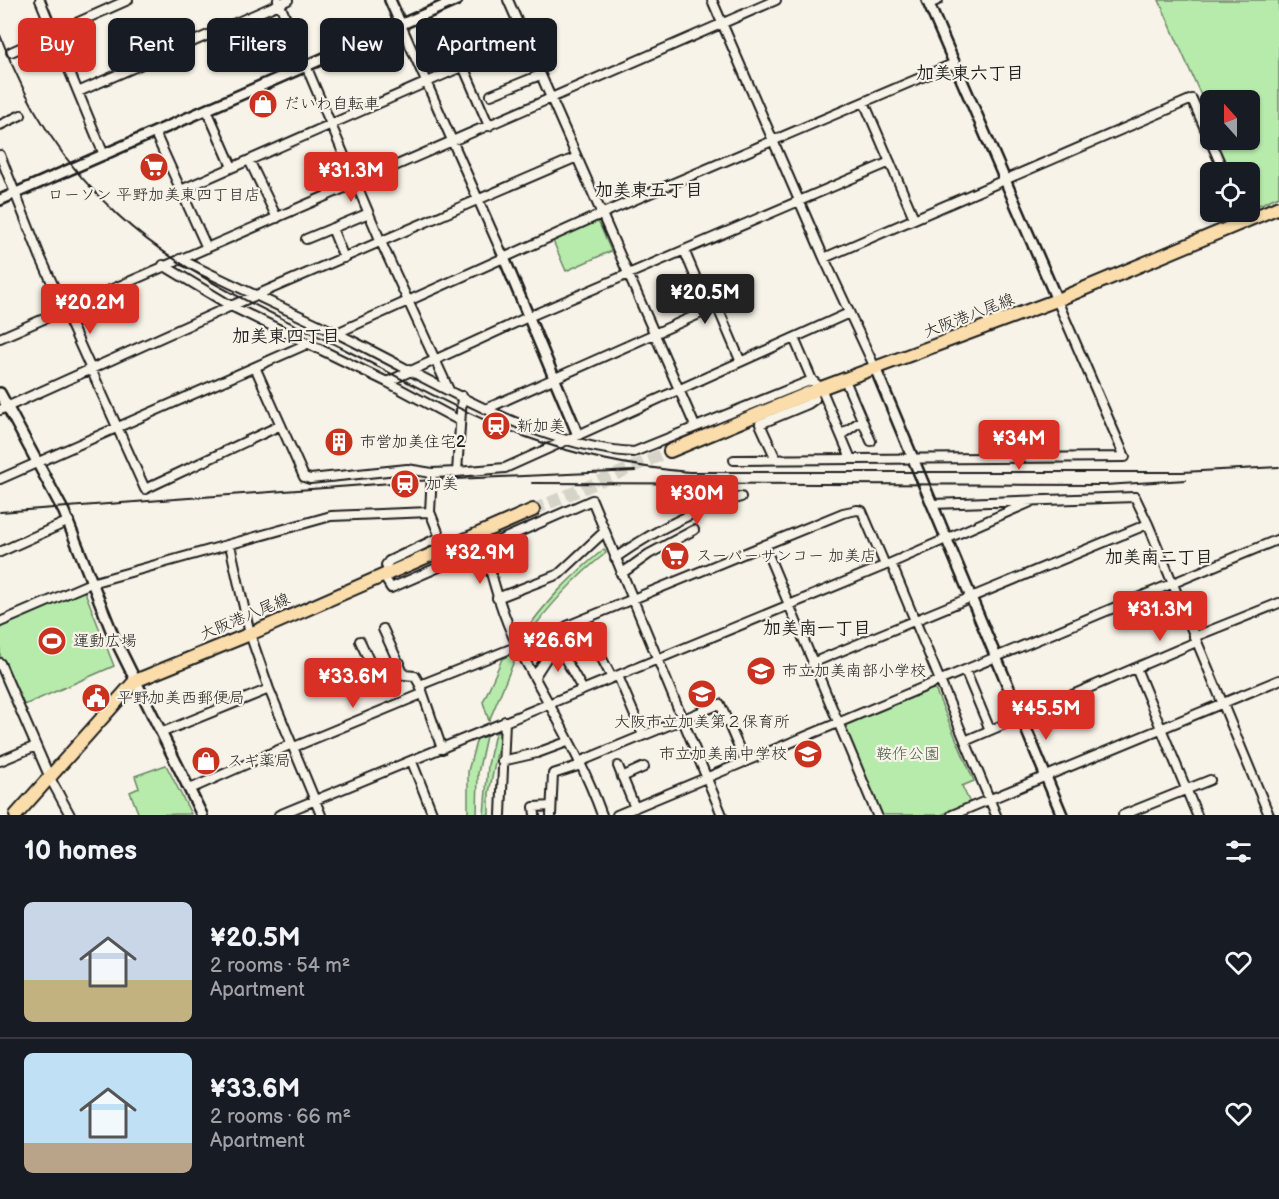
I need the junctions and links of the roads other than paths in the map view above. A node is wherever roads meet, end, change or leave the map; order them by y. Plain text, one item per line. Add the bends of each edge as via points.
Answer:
1 (40, 0) edge
2 (129, 0) edge
3 (288, 0) edge
4 (390, 0) edge
5 (457, 0) edge
6 (508, 0) edge
7 (712, 0) edge
8 (776, 0) edge
9 (939, 0) edge
10 (278, 2) edge
11 (928, 2) edge
12 (48, 18) edge
13 (88, 18) edge
14 (285, 18) edge
15 (398, 18) edge
16 (516, 18) edge
17 (404, 24) edge
18 (723, 24) junction
19 (404, 32) edge
20 (18, 49) edge
21 (11, 52) dead end
22 (955, 63) junction
23 (308, 68) edge
24 (70, 72) edge
25 (293, 72) edge
26 (449, 72) edge
27 (466, 72) edge
28 (539, 72) edge
29 (540, 75) junction
30 (426, 82) junction
31 (78, 92) junction
32 (491, 95) dead end
33 (550, 99) junction
34 (864, 102) junction
35 (207, 110) junction
36 (21, 115) dead end
37 (331, 124) junction
38 (0, 125) edge
39 (489, 126) junction
40 (155, 133) junction
41 (452, 141) junction
42 (773, 141) junction
43 (0, 155) edge
44 (104, 155) junction
45 (577, 157) junction
46 (249, 160) junction
47 (890, 162) junction
48 (1220, 162) edge
49 (232, 167) junction
50 (1006, 180) junction
51 (357, 183) junction
52 (181, 190) junction
53 (16, 193) junction
54 (477, 199) junction
55 (0, 200) edge
56 (799, 201) junction
57 (1279, 207) edge
58 (1260, 212) edge
59 (369, 213) junction
60 (602, 214) junction
61 (277, 218) junction
62 (914, 218) junction
63 (1230, 222) edge
64 (332, 228) junction
65 (306, 239) dead end
66 (381, 242) junction
67 (207, 248) junction
68 (684, 250) junction
69 (180, 258) junction
70 (344, 258) junction
71 (504, 258) junction
72 (824, 258) junction
73 (163, 266) junction
74 (626, 274) junction
75 (255, 297) junction
76 (1057, 300) junction
77 (408, 301) junction
78 (231, 306) junction
79 (709, 309) junction
80 (66, 310) junction
81 (849, 313) junction
82 (528, 317) junction
83 (337, 333) junction
84 (653, 334) junction
85 (0, 338) edge
86 (794, 338) junction
87 (307, 344) junction
88 (435, 360) junction
89 (740, 360) junction
90 (255, 367) junction
91 (91, 369) junction
92 (876, 370) junction
93 (410, 371) junction
94 (554, 378) junction
95 (845, 380) junction
96 (387, 382) junction
97 (815, 386) junction
98 (449, 390) junction
99 (677, 390) junction
100 (0, 393) edge
101 (462, 396) junction
102 (488, 408) junction
103 (4, 409) edge
104 (862, 420) junction
105 (460, 421) junction
106 (117, 425) junction
107 (281, 425) junction
108 (695, 426) junction
109 (578, 435) junction
110 (841, 435) junction
111 (568, 441) junction
112 (871, 441) dead end
113 (670, 451) tunnel mouth
114 (734, 459) dead end
115 (776, 459) junction
116 (851, 459) junction
117 (913, 459) junction
118 (37, 461) junction
119 (457, 472) junction
120 (432, 473) junction
121 (0, 479) edge
122 (741, 497) dead end
123 (1033, 501) junction
124 (932, 504) junction
125 (533, 510) tunnel mouth
126 (430, 512) junction
127 (69, 521) junction
128 (1148, 524) junction
129 (694, 530) dead end
130 (604, 532) junction
131 (645, 537) junction
132 (946, 538) junction
133 (1279, 539) edge
134 (230, 544) junction
135 (764, 545) junction
136 (484, 547) junction
137 (654, 551) junction
138 (0, 552) edge
139 (615, 558) junction
140 (888, 564) junction
141 (386, 574) junction
142 (621, 574) junction
143 (1173, 582) junction
144 (91, 583) junction
145 (971, 597) junction
146 (497, 598) junction
147 (631, 599) junction
148 (1279, 603) edge
149 (788, 605) junction
150 (582, 620) junction
151 (0, 622) edge
152 (915, 622) junction
153 (383, 629) dead end
154 (250, 634) junction
155 (1195, 639) junction
156 (360, 641) dead end
157 (556, 643) junction
158 (518, 646) junction
159 (997, 657) junction
160 (656, 660) junction
161 (0, 663) edge
162 (399, 663) junction
163 (812, 663) junction
164 (1136, 668) junction
165 (965, 670) junction
166 (535, 676) junction
167 (615, 677) junction
168 (1279, 680) edge
169 (135, 681) junction
170 (940, 681) junction
171 (268, 689) junction
172 (421, 690) junction
173 (583, 690) junction
174 (1222, 703) junction
175 (549, 704) junction
176 (1022, 717) junction
177 (681, 718) junction
178 (505, 722) junction
179 (839, 723) junction
180 (1161, 728) junction
181 (990, 730) junction
182 (163, 732) junction
183 (643, 735) junction
184 (965, 741) junction
185 (567, 742) junction
186 (36, 746) junction
187 (293, 746) junction
188 (442, 749) junction
189 (0, 761) edge
190 (502, 761) junction
191 (412, 762) junction
192 (745, 762) junction
193 (580, 763) junction
194 (618, 766) dead end
195 (644, 767) dead end
196 (1046, 775) junction
197 (622, 777) junction
198 (50, 778) junction
199 (707, 779) junction
200 (1210, 780) dead end
201 (190, 789) junction
202 (1187, 789) junction
203 (989, 799) junction
204 (315, 801) junction
205 (635, 808) junction
206 (551, 811) edge
207 (16, 815) edge
208 (70, 815) edge
209 (202, 815) edge
210 (279, 815) edge
211 (321, 815) edge
212 (433, 815) edge
213 (501, 815) edge
214 (535, 815) edge
215 (602, 815) edge
216 (618, 815) edge
217 (722, 815) edge
218 (877, 815) edge
219 (952, 815) edge
220 (996, 815) edge
221 (1062, 815) edge
222 (1123, 815) edge
223 (1197, 815) edge
224 (1269, 815) edge

1 - 12 street
2 - 13 street
3 - 10 street
4 - 15 street
5 - 17 street
6 - 16 street
7 - 18 street
8 - 18 street
9 - 11 street
10 - 14 street
10 - 31 street
11 - 22 street
18 - 33 street
18 - 42 street
19 - 30 street
20 - 21 street
22 - 34 street
22 - 50 street
23 - 37 street
24 - 31 street
25 - 35 street
26 - 30 street
27 - 39 street
28 - 29 street
29 - 32 street
29 - 33 street
30 - 37 street
30 - 41 street
31 - 44 street
33 - 39 street
33 - 45 street
34 - 42 street
34 - 47 street
35 - 40 street
35 - 49 street
36 - 38 street
37 - 46 street
37 - 51 street
39 - 41 street
40 - 44 street
40 - 52 street
41 - 51 street
41 - 54 street
42 - 56 street
42 - 60 street
43 - 53 street
44 - 53 street
45 - 54 street
45 - 60 street
46 - 49 street
46 - 61 street
47 - 56 street
47 - 62 street
48 - 50 street via 1192,99
49 - 52 street
50 - 62 street
50 - 76 street
51 - 59 street
51 - 61 street
52 - 67 street
53 - 55 street
53 - 80 street
54 - 66 street
54 - 71 street
56 - 68 street
56 - 72 street
57 - 58 main road, 大阪港八尾線
59 - 64 street
59 - 66 street
60 - 71 street
60 - 74 street
61 - 67 street
62 - 72 street
63 - 76 main road, 大阪港八尾線
64 - 65 street
64 - 70 street
66 - 70 street
66 - 77 street
67 - 69 street
68 - 74 street
68 - 79 street
69 - 73 street
69 - 75 street
70 - 75 street
71 - 77 street
71 - 82 street
72 - 81 street
73 - 78 street
73 - 80 street
74 - 82 street
74 - 84 street
75 - 78 street
75 - 83 street
76 - 92 main road, 大阪港八尾線
76 - 117 street via 1125,457
77 - 83 street
77 - 88 street
78 - 87 street
78 - 91 street
79 - 84 street
79 - 89 street via 717,306
80 - 85 street
80 - 91 street
81 - 86 street
81 - 92 street
82 - 88 street
82 - 94 street
83 - 93 street
84 - 94 street
84 - 99 street
86 - 89 street
86 - 97 street
87 - 90 street
87 - 96 street
88 - 93 street
88 - 98 street
89 - 99 street
90 - 106 street
90 - 107 street
91 - 103 street
91 - 106 street
92 - 95 main road, 大阪港八尾線
92 - 117 street
93 - 96 street
93 - 98 street
94 - 102 street
94 - 109 street
95 - 97 main road, 大阪港八尾線
95 - 104 street
96 - 105 street
97 - 108 street
97 - 110 street
97 - 113 main road, 大阪港八尾線
97 - 115 street via 815,399 808,404 760,424
98 - 101 street
99 - 108 street
99 - 109 street
100 - 103 street
101 - 102 street
101 - 105 street
102 - 111 street
103 - 118 street
104 - 110 street
104 - 112 street
105 - 119 street
106 - 107 street via 145,489
106 - 118 street
107 - 120 street via 304,477 310,479 407,469
108 - 111 street via 634,452
109 - 111 street
110 - 116 street
111 - 119 street via 505,468
114 - 115 street
115 - 116 street
116 - 117 street
117 - 124 street
118 - 121 street
118 - 127 street
119 - 120 street
120 - 126 street
122 - 131 street via 697,512
123 - 124 street
123 - 128 street via 1134,497
123 - 132 street
124 - 132 street
125 - 141 main road, 大阪港八尾線
126 - 134 street via 331,516
126 - 141 street via 440,537 389,561
127 - 138 street
127 - 144 street
128 - 143 street
128 - 145 street
129 - 137 street
130 - 136 street via 592,500
130 - 139 street
130 - 146 street via 559,574
131 - 137 street
131 - 139 street
132 - 140 street
132 - 145 street
133 - 143 street
134 - 144 street
134 - 154 street
135 - 140 street via 857,510 862,512
135 - 147 street
135 - 149 street
136 - 141 street via 391,588
136 - 146 street
137 - 142 street
139 - 142 street
140 - 149 street
140 - 152 street
141 - 154 main road, 大阪港八尾線
142 - 147 street
143 - 155 street
143 - 159 street
144 - 151 street
144 - 169 street
145 - 152 street
145 - 159 street
146 - 158 street
147 - 150 street
147 - 160 street
148 - 155 street
149 - 160 street
149 - 163 street
150 - 157 street via 567,626
150 - 167 street
152 - 163 street
152 - 170 street
153 - 162 street
154 - 169 main road, 大阪港八尾線
154 - 171 street
155 - 164 street
155 - 174 street
156 - 162 street via 373,669
157 - 166 street
157 - 173 street
158 - 166 street
158 - 172 street
159 - 165 street
159 - 176 street
160 - 167 street
160 - 177 street
161 - 186 street
162 - 172 street via 404,675 416,676
163 - 179 street
164 - 176 street
164 - 180 street
165 - 170 street
165 - 181 street
166 - 175 street
167 - 173 street
167 - 183 street
168 - 174 street
169 - 182 street
169 - 198 main road, 大阪港八尾線
170 - 179 street
170 - 184 street
171 - 182 street
171 - 187 street
172 - 187 street
172 - 188 street
173 - 175 street
174 - 180 street
174 - 224 street
175 - 178 street
175 - 185 street
176 - 181 street
176 - 196 street
177 - 183 street
177 - 192 street via 720,704
177 - 199 street
178 - 188 street
178 - 190 street
179 - 192 street
179 - 218 street
180 - 196 street
180 - 202 street
181 - 184 street
182 - 201 street
183 - 193 street
184 - 203 street
185 - 190 street
185 - 193 street
186 - 189 street
186 - 198 street
187 - 201 street
187 - 204 street
188 - 191 street
190 - 213 street
191 - 204 street
191 - 212 street
192 - 199 street
193 - 206 street via 553,774
193 - 215 street
194 - 197 street
195 - 197 street
196 - 203 street
196 - 221 street
197 - 205 street
198 - 207 main road, 大阪港八尾線
198 - 208 street
199 - 205 street
199 - 217 street
200 - 202 street
201 - 209 street
202 - 222 street
202 - 223 street
203 - 219 street
203 - 220 street
204 - 210 street
204 - 211 street
205 - 216 street
206 - 214 street via 534,807

